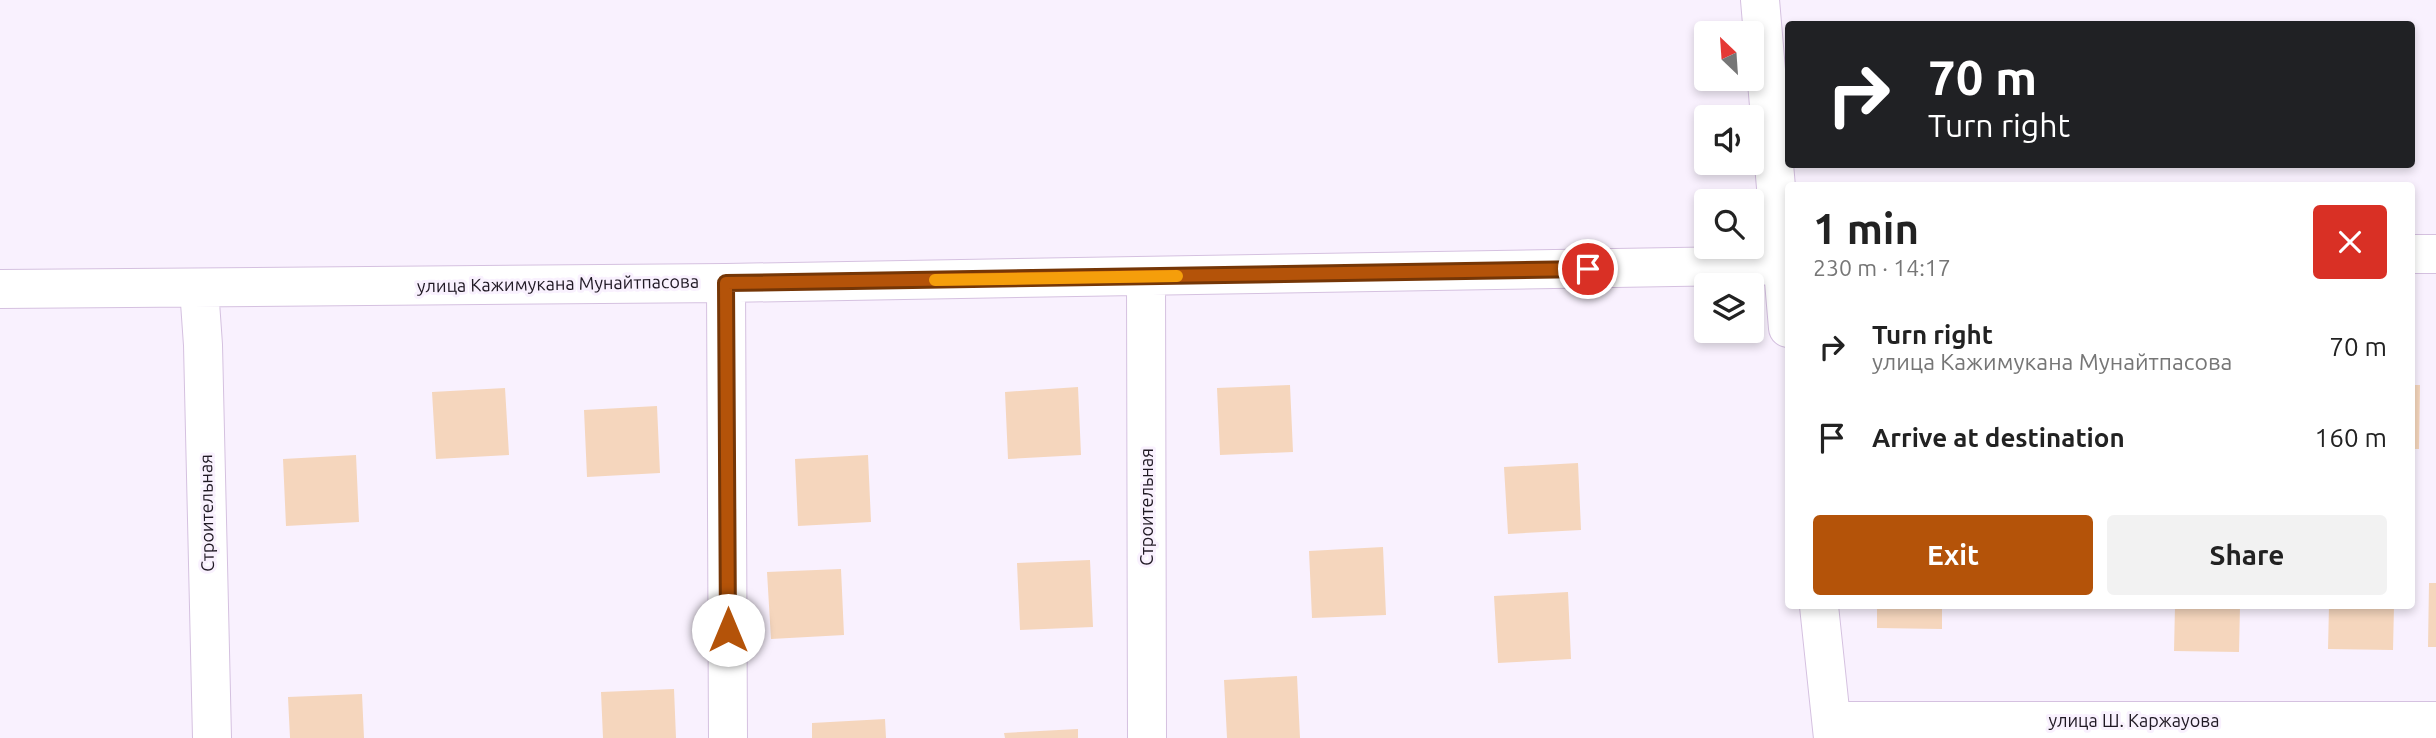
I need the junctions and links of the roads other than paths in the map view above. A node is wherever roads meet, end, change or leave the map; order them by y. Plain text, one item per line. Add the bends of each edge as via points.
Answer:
1 (1760, 0) edge
2 (2415, 254) edge
3 (2436, 254) edge
4 (1785, 265) edge
5 (1146, 277) junction
6 (726, 283) junction
7 (199, 288) junction
8 (0, 289) edge
9 (1819, 609) edge
10 (2436, 720) edge
11 (1832, 729) edge
12 (212, 738) edge
13 (728, 738) edge
14 (1147, 738) edge

1 - 4 street
2 - 3 street
4 - 5 street, улица Кажимукана Мунайтпасова
5 - 6 street, улица Кажимукана Мунайтпасова
5 - 14 street, Строительная
6 - 7 street, улица Кажимукана Мунайтпасова
6 - 13 street
7 - 8 street, улица Кажимукана Мунайтпасова
7 - 12 street, Строительная
9 - 11 street
10 - 11 street, улица Ш. Каржауова

